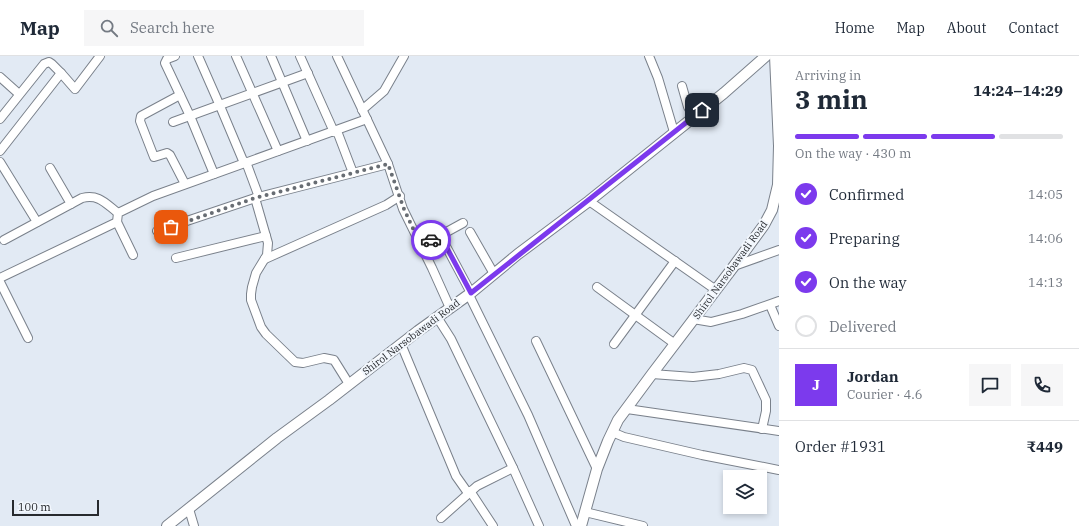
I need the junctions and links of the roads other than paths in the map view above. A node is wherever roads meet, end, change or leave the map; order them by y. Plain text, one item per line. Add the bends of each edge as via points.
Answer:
1 (100, 56) edge
2 (175, 56) edge
3 (198, 56) edge
4 (236, 56) edge
5 (271, 56) edge
6 (300, 56) edge
7 (338, 56) edge
8 (404, 56) edge
9 (649, 56) edge
10 (766, 56) edge
11 (775, 56) edge
12 (61, 73) junction
13 (308, 73) junction
14 (0, 77) edge
15 (282, 82) junction
16 (682, 86) dead end
17 (19, 94) junction
18 (253, 94) junction
19 (180, 95) junction
20 (778, 97) edge
21 (220, 106) junction
22 (362, 110) junction
23 (1, 115) edge
24 (190, 116) junction
25 (694, 117) junction
26 (367, 119) junction
27 (779, 119) edge
28 (173, 122) dead end
29 (336, 131) junction
30 (674, 132) junction
31 (307, 141) junction
32 (0, 151) edge
33 (278, 151) junction
34 (0, 162) edge
35 (245, 162) junction
36 (388, 164) junction
37 (779, 167) edge
38 (50, 168) dead end
39 (353, 173) junction
40 (214, 174) junction
41 (185, 184) junction
42 (400, 196) junction
43 (257, 198) junction
44 (589, 201) junction
45 (70, 204) junction
46 (118, 213) junction
47 (37, 222) junction
48 (117, 222) junction
49 (463, 223) dead end
50 (157, 231) dead end
51 (470, 232) dead end
52 (440, 235) junction
53 (266, 236) junction
54 (1, 239) edge
55 (421, 246) junction
56 (779, 250) edge
57 (132, 255) dead end
58 (176, 258) dead end
59 (265, 259) junction
60 (675, 261) junction
61 (734, 266) junction
62 (494, 274) junction
63 (0, 278) edge
64 (0, 282) edge
65 (597, 287) dead end
66 (716, 290) junction
67 (470, 294) junction
68 (779, 301) edge
69 (770, 305) junction
70 (450, 308) junction
71 (635, 315) junction
72 (437, 317) junction
73 (693, 319) junction
74 (779, 326) edge
75 (28, 338) dead end
76 (536, 342) dead end
77 (401, 344) junction
78 (614, 344) dead end
79 (675, 344) junction
80 (652, 374) junction
81 (349, 384) junction
82 (627, 409) junction
83 (762, 429) junction
84 (779, 431) edge
85 (612, 432) junction
86 (513, 468) junction
87 (596, 469) junction
88 (779, 470) edge
89 (469, 492) junction
90 (189, 509) junction
91 (585, 512) junction
92 (440, 518) dead end
93 (167, 526) edge
94 (194, 526) edge
95 (493, 526) edge
96 (539, 526) edge
97 (576, 526) edge
98 (581, 526) edge
99 (643, 526) edge

1 - 12 street via 75,89
2 - 19 street via 167,59 165,63
3 - 21 street
4 - 18 street
5 - 15 street
6 - 13 street
7 - 22 street
8 - 22 street via 384,90
9 - 30 street
10 - 25 main road, Shirol Narsobawadi Road
11 - 20 main road, Shirol Narsobawadi Road
12 - 17 street via 52,64 46,63
12 - 32 street
13 - 15 street
13 - 29 street
14 - 17 street
15 - 18 street
15 - 31 street
16 - 25 street
17 - 23 street
18 - 21 street
18 - 33 street
19 - 24 street
19 - 41 street via 141,116 140,121 154,157 170,155
20 - 27 main road, Shirol Narsobawadi Road
21 - 24 street
21 - 35 street
22 - 26 street
24 - 28 street
24 - 40 street
25 - 30 main road, Shirol Narsobawadi Road
26 - 29 street
26 - 36 street
27 - 37 main road, Shirol Narsobawadi Road
29 - 31 street
29 - 39 street
30 - 44 main road, Shirol Narsobawadi Road
31 - 33 street
33 - 35 street
34 - 47 street
35 - 40 street
35 - 43 street
36 - 39 street
36 - 42 street
37 - 61 main road, Shirol Narsobawadi Road via 772,210
38 - 45 street
39 - 43 street
40 - 41 street
41 - 46 street
42 - 55 street
42 - 59 street
43 - 50 street
43 - 53 street
44 - 60 street
44 - 62 main road, Shirol Narsobawadi Road
45 - 46 street via 92,196
45 - 47 street
46 - 48 street
47 - 54 street
48 - 57 street
48 - 63 street
49 - 52 street
51 - 62 street
52 - 55 street
52 - 67 street
53 - 58 street
53 - 59 street via 268,243
55 - 70 street
56 - 61 street
59 - 81 street via 256,272 251,300 266,334 298,364 324,358 334,360
60 - 66 street
60 - 71 street
61 - 66 main road, Shirol Narsobawadi Road
62 - 67 main road, Shirol Narsobawadi Road
64 - 75 street
65 - 71 street
66 - 73 main road, Shirol Narsobawadi Road
67 - 70 main road, Shirol Narsobawadi Road
67 - 97 street via 528,415
68 - 69 street
69 - 73 street via 711,322
69 - 74 street
70 - 72 main road, Shirol Narsobawadi Road
71 - 78 street
71 - 79 street
72 - 77 main road, Shirol Narsobawadi Road
72 - 86 street via 451,339
73 - 79 main road, Shirol Narsobawadi Road
76 - 87 street
77 - 81 main road, Shirol Narsobawadi Road
77 - 89 street via 456,476
79 - 80 main road, Shirol Narsobawadi Road
80 - 82 main road, Shirol Narsobawadi Road
80 - 83 street via 693,377 744,368 752,370 766,400
81 - 90 main road, Shirol Narsobawadi Road
82 - 83 street
82 - 85 main road, Shirol Narsobawadi Road
83 - 84 street
85 - 87 main road, Shirol Narsobawadi Road
85 - 88 street via 702,456
86 - 89 street
86 - 96 street
87 - 91 main road, Shirol Narsobawadi Road
89 - 92 street
89 - 95 street
90 - 93 main road, Shirol Narsobawadi Road
90 - 94 street
91 - 98 main road, Shirol Narsobawadi Road
91 - 99 street

